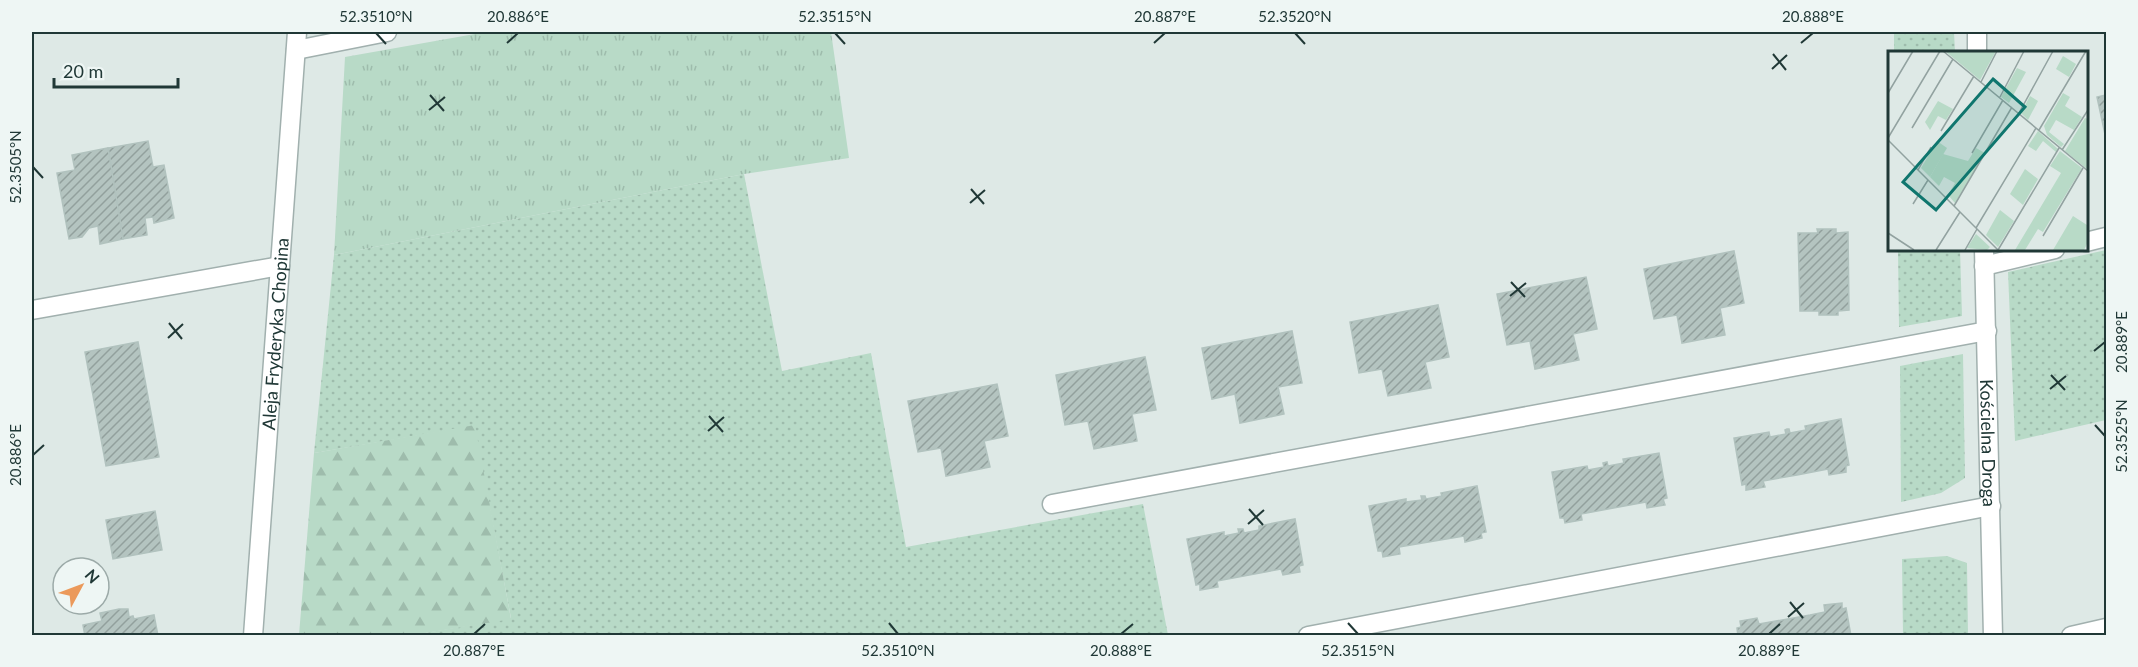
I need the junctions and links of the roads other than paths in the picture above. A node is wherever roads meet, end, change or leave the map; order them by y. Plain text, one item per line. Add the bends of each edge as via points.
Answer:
1 (387, 32) edge
2 (1977, 32) edge
3 (296, 41) edge
4 (1977, 51) edge
5 (2106, 237) edge
6 (2087, 242) edge
7 (2046, 250) edge
8 (1984, 257) edge
9 (280, 266) junction
10 (32, 310) edge
11 (1987, 331) junction
12 (1052, 504) dead end
13 (1991, 506) junction
14 (2106, 628) edge
15 (253, 636) edge
16 (1308, 636) edge
17 (1993, 636) edge
18 (2071, 636) edge

1 - 3 street
2 - 4 street
3 - 9 street, Aleja Fryderyka Chopina
5 - 6 street
7 - 8 street
8 - 11 street, Kościelna Droga
9 - 10 street
9 - 15 street, Aleja Fryderyka Chopina
11 - 12 street
11 - 13 street, Kościelna Droga
13 - 16 street
13 - 17 street, Kościelna Droga
14 - 18 street

